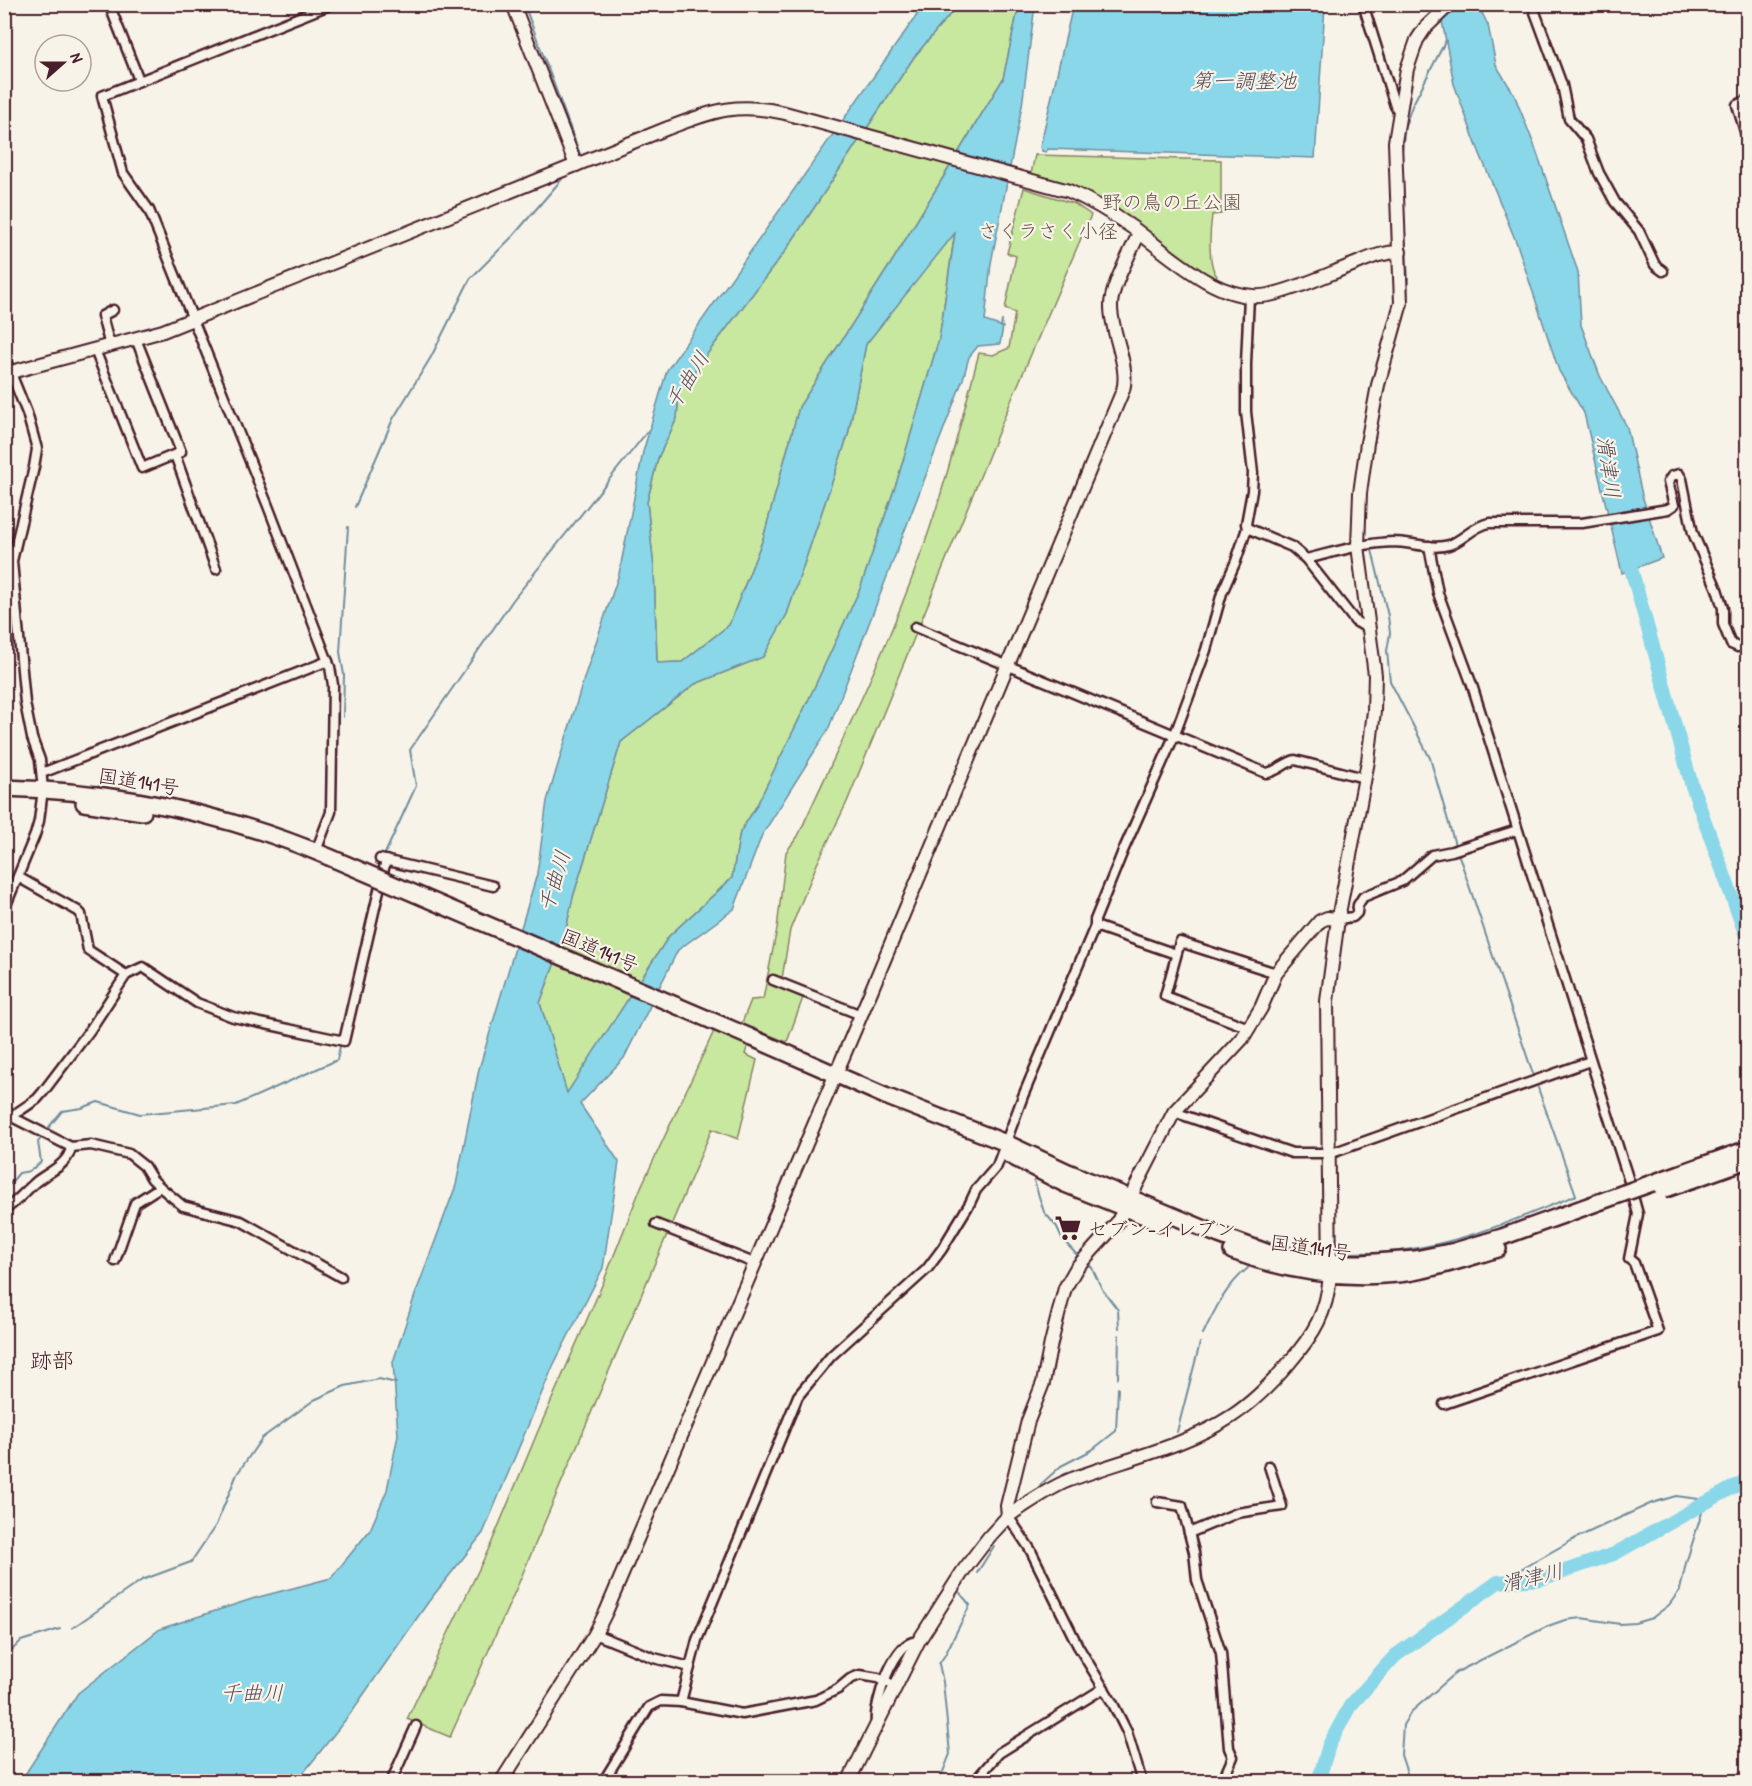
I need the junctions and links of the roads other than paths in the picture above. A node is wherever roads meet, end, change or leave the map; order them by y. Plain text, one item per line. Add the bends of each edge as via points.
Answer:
1 (109, 4) edge
2 (332, 4) edge
3 (513, 4) edge
4 (1363, 4) edge
5 (1450, 4) edge
6 (1532, 4) edge
7 (139, 80) junction
8 (1748, 100) edge
9 (1399, 112) junction
10 (1748, 142) edge
11 (576, 165) junction
12 (1139, 233) junction
13 (1400, 252) junction
14 (1663, 271) dead end
15 (1249, 296) junction
16 (113, 310) dead end
17 (192, 319) junction
18 (136, 339) junction
19 (110, 346) junction
20 (95, 350) junction
21 (4, 356) edge
22 (8, 373) edge
23 (175, 455) junction
24 (1247, 528) junction
25 (1358, 546) junction
26 (1429, 546) junction
27 (1306, 559) junction
28 (216, 569) dead end
29 (1368, 625) junction
30 (915, 627) dead end
31 (1748, 647) edge
32 (328, 661) junction
33 (1007, 664) junction
34 (1175, 734) junction
35 (42, 773) junction
36 (1364, 778) junction
37 (4, 788) edge
38 (42, 794) junction
39 (4, 797) edge
40 (1517, 830) junction
41 (322, 854) junction
42 (18, 877) junction
43 (493, 886) dead end
44 (4, 910) edge
45 (1338, 919) junction
46 (1095, 926) junction
47 (1176, 954) junction
48 (1275, 974) junction
49 (126, 975) junction
50 (773, 980) dead end
51 (861, 1014) junction
52 (1249, 1028) junction
53 (1590, 1061) junction
54 (835, 1073) junction
55 (1174, 1112) junction
56 (8, 1114) edge
57 (1004, 1147) junction
58 (71, 1148) junction
59 (1748, 1149) edge
60 (1329, 1153) junction
61 (1748, 1160) edge
62 (160, 1187) junction
63 (1626, 1198) junction
64 (1128, 1202) junction
65 (4, 1210) edge
66 (656, 1224) dead end
67 (115, 1261) dead end
68 (754, 1263) junction
69 (1331, 1269) junction
70 (341, 1277) dead end
71 (1444, 1404) dead end
72 (1269, 1466) dead end
73 (1156, 1502) dead end
74 (1008, 1516) junction
75 (1189, 1533) junction
76 (595, 1634) junction
77 (690, 1667) junction
78 (890, 1683) junction
79 (1104, 1688) junction
80 (681, 1702) junction
81 (416, 1726) dead end
82 (391, 1782) edge
83 (501, 1782) edge
84 (603, 1782) edge
85 (848, 1782) edge
86 (974, 1782) edge
87 (1142, 1782) edge
88 (1222, 1782) edge

1 - 7 street
2 - 7 street
3 - 11 street
4 - 9 street
5 - 9 street via 1421,34 1411,54
6 - 14 street via 1562,85 1569,119 1586,139 1615,202 1639,231 1655,265
7 - 17 street via 102,96 123,173 149,210
8 - 10 street via 1737,105
9 - 13 street via 1395,162
11 - 12 street via 720,110 752,108 1057,187 1083,197
11 - 17 street
12 - 15 street via 1213,285
12 - 33 street via 1111,300 1125,378 1123,390
13 - 15 street via 1370,257 1276,293
13 - 25 street via 1401,303 1367,442
15 - 24 street via 1246,412 1252,491
16 - 19 street via 102,316
17 - 18 street
17 - 32 street
18 - 19 street
18 - 23 street via 181,452
19 - 20 street
20 - 22 street
20 - 23 street via 142,468
21 - 22 street
22 - 35 street via 27,413 37,449 12,561 25,703
23 - 28 street
24 - 27 street via 1292,548
24 - 34 street
25 - 26 street via 1395,542
25 - 27 street
25 - 29 street
26 - 31 street via 1448,545 1490,523 1582,523 1668,508 1674,505 1668,482 1679,474 1693,533 1723,608 1723,624 1731,644
26 - 40 street via 1438,593 1472,685
27 - 29 street via 1355,621
29 - 36 street via 1375,691
30 - 33 street
32 - 35 street
32 - 41 street via 333,685 331,812
33 - 34 street
33 - 51 street
34 - 36 street via 1266,773 1295,760
34 - 46 street via 1123,850
35 - 38 street
36 - 45 street
37 - 38 highway, 国道141号
38 - 39 highway, 国道141号
38 - 41 highway, 国道141号 via 264,832
38 - 42 street via 35,835
40 - 45 street via 1432,855 1402,881 1363,897 1353,917
40 - 53 street
41 - 54 highway, 国道141号, bridge
42 - 44 street
42 - 49 street via 78,910 88,950
43 - 49 street via 384,860 340,1040 217,1012 143,968
45 - 48 street via 1320,921
45 - 60 street via 1327,1001
46 - 47 street
46 - 57 street
47 - 48 street via 1180,942
47 - 52 street via 1165,996
48 - 52 street
49 - 56 street via 43,1092
50 - 51 street
51 - 54 street
52 - 55 street
53 - 60 street
53 - 71 street via 1638,1214 1629,1259 1634,1263 1658,1331
54 - 57 highway, 国道141号
54 - 68 street
55 - 60 street via 1292,1153
55 - 64 street
56 - 58 street
57 - 64 highway, 国道141号 via 1068,1172
57 - 77 street via 997,1166 976,1190 927,1269 831,1356 798,1396
58 - 62 street via 91,1145 129,1154
58 - 65 street via 64,1161
59 - 63 highway, 国道141号, bridge
60 - 69 street
61 - 63 highway, 国道141号, bridge
62 - 67 street via 135,1203
62 - 70 street via 183,1206 242,1221
63 - 69 highway, 国道141号 via 1504,1247 1436,1267 1400,1273
64 - 69 highway, 国道141号 via 1150,1206 1269,1253
64 - 69 highway, 国道141号 via 1259,1262 1293,1270
64 - 74 street via 1117,1223 1077,1267 1065,1288 1043,1383 1028,1421 1007,1506
66 - 68 street
68 - 76 street
69 - 74 street via 1327,1303 1317,1327 1270,1385 1248,1404 1195,1435 1058,1486
72 - 75 street via 1282,1506 1238,1513
73 - 75 street via 1182,1506
74 - 78 street via 963,1571
74 - 79 street via 1030,1549 1078,1646
75 - 88 street via 1197,1580 1221,1653 1233,1757
76 - 77 street via 654,1658
76 - 83 street
77 - 80 street
78 - 80 street via 854,1676 816,1700 742,1714
78 - 85 street via 876,1726
79 - 86 street via 999,1753
79 - 87 street via 1127,1732
80 - 84 street via 661,1701 649,1707
81 - 82 street

